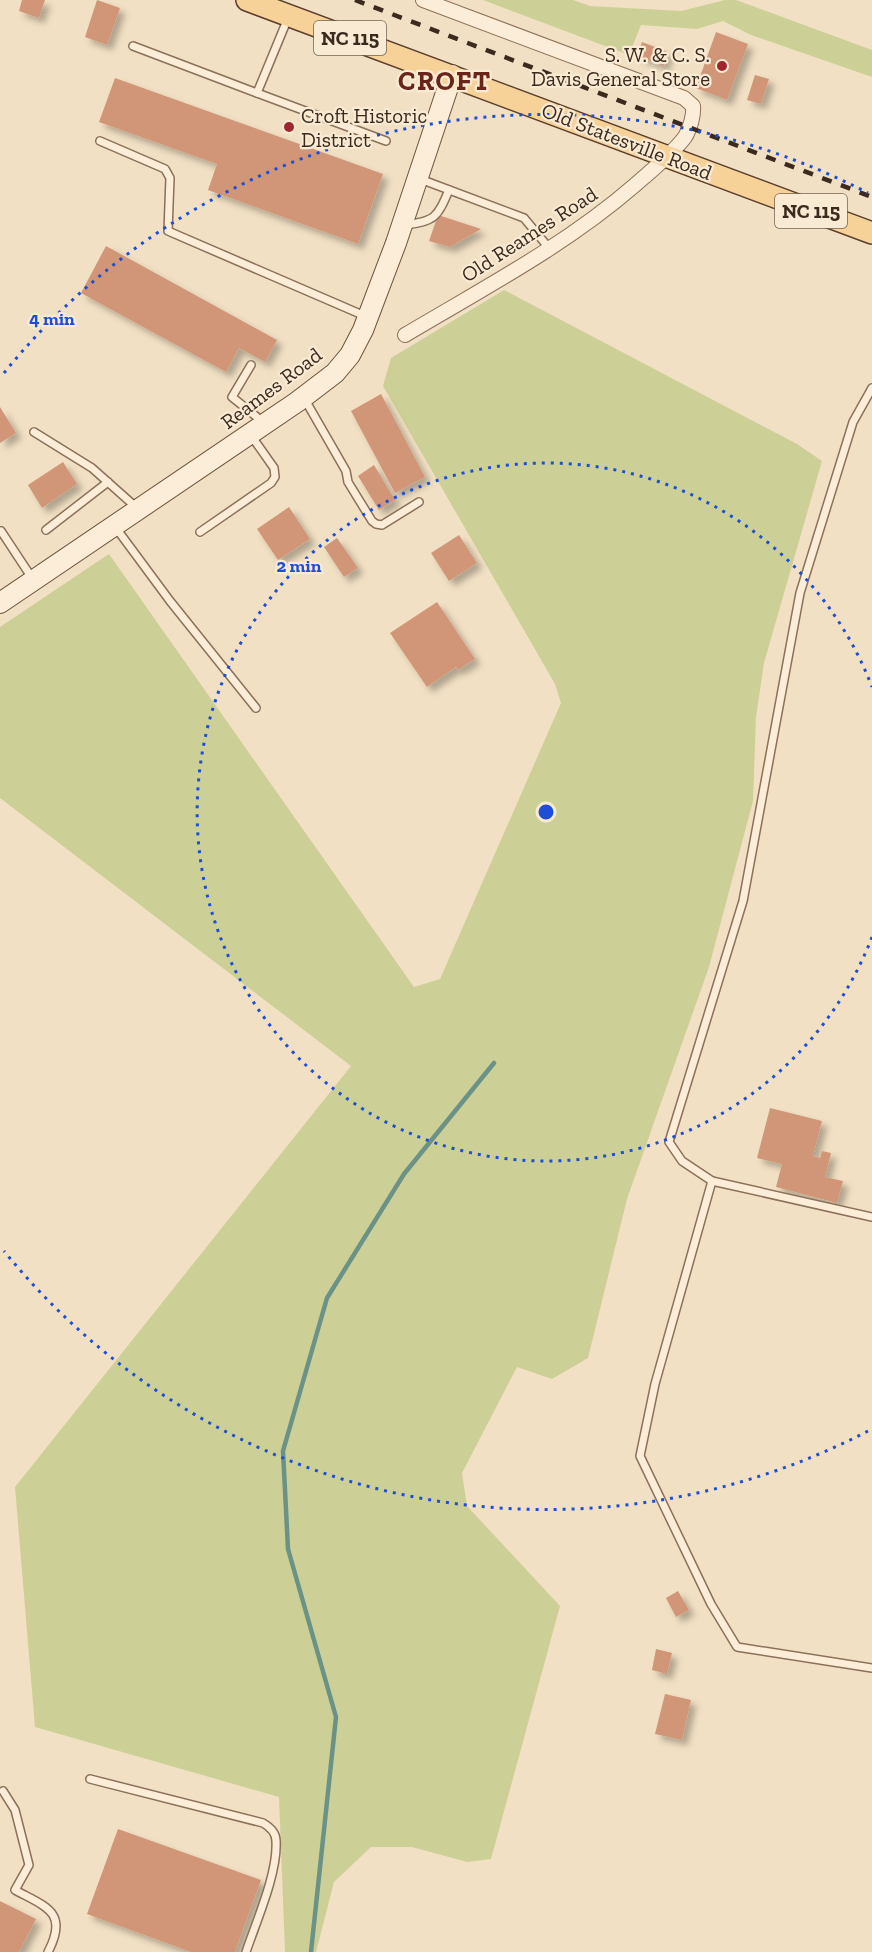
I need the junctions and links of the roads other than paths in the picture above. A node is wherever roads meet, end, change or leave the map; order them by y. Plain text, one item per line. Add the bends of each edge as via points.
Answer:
1 (247, 0) edge
2 (423, 0) edge
3 (289, 15) junction
4 (133, 46) dead end
5 (452, 75) junction
6 (257, 93) junction
7 (100, 141) dead end
8 (386, 141) dead end
9 (666, 156) junction
10 (418, 178) junction
11 (449, 190) junction
12 (402, 225) junction
13 (872, 232) edge
14 (549, 248) junction
15 (368, 317) junction
16 (405, 335) dead end
17 (251, 365) dead end
18 (872, 388) edge
19 (304, 398) junction
20 (258, 429) junction
21 (34, 432) dead end
22 (108, 482) junction
23 (419, 502) dead end
24 (139, 509) junction
25 (114, 526) junction
26 (46, 530) dead end
27 (1, 531) edge
28 (200, 532) dead end
29 (34, 580) junction
30 (0, 603) edge
31 (256, 708) dead end
32 (712, 1181) junction
33 (872, 1217) edge
34 (872, 1668) edge
35 (90, 1779) dead end
36 (3, 1791) dead end
37 (48, 1952) edge
38 (246, 1952) edge

1 - 3 main road, Old Statesville Road / NC 115
2 - 9 street, Old Reames Road via 689,101 694,112 685,136
3 - 5 main road, Old Statesville Road / NC 115
3 - 6 lane
4 - 6 lane
5 - 9 main road, Old Statesville Road / NC 115
5 - 10 main road, Reames Road
6 - 8 lane
7 - 15 lane via 165,169 170,178 168,231
9 - 13 main road, Old Statesville Road / NC 115
9 - 14 street, Old Reames Road via 612,205
10 - 11 lane
10 - 12 main road, Reames Road
11 - 12 lane via 441,209 428,222
11 - 14 lane via 524,218
12 - 15 main road, Reames Road
14 - 16 street, Old Reames Road
15 - 19 main road, Reames Road via 350,355
17 - 20 lane via 232,397
18 - 32 lane via 853,422 800,593 743,901 669,1142 682,1161
19 - 20 main road, Reames Road
19 - 23 lane via 372,521 381,525
20 - 24 main road, Reames Road
20 - 28 lane via 274,468 272,483
21 - 22 lane
22 - 24 lane
22 - 26 lane
24 - 25 main road, Reames Road
25 - 29 main road, Reames Road
25 - 31 lane
27 - 29 lane
29 - 30 main road, Reames Road
32 - 33 lane
32 - 34 lane via 640,1456 711,1604 737,1647
35 - 38 lane via 263,1822 271,1828 277,1840 272,1872
36 - 37 lane via 15,1810 29,1865 15,1890 48,1908 57,1922 56,1936

